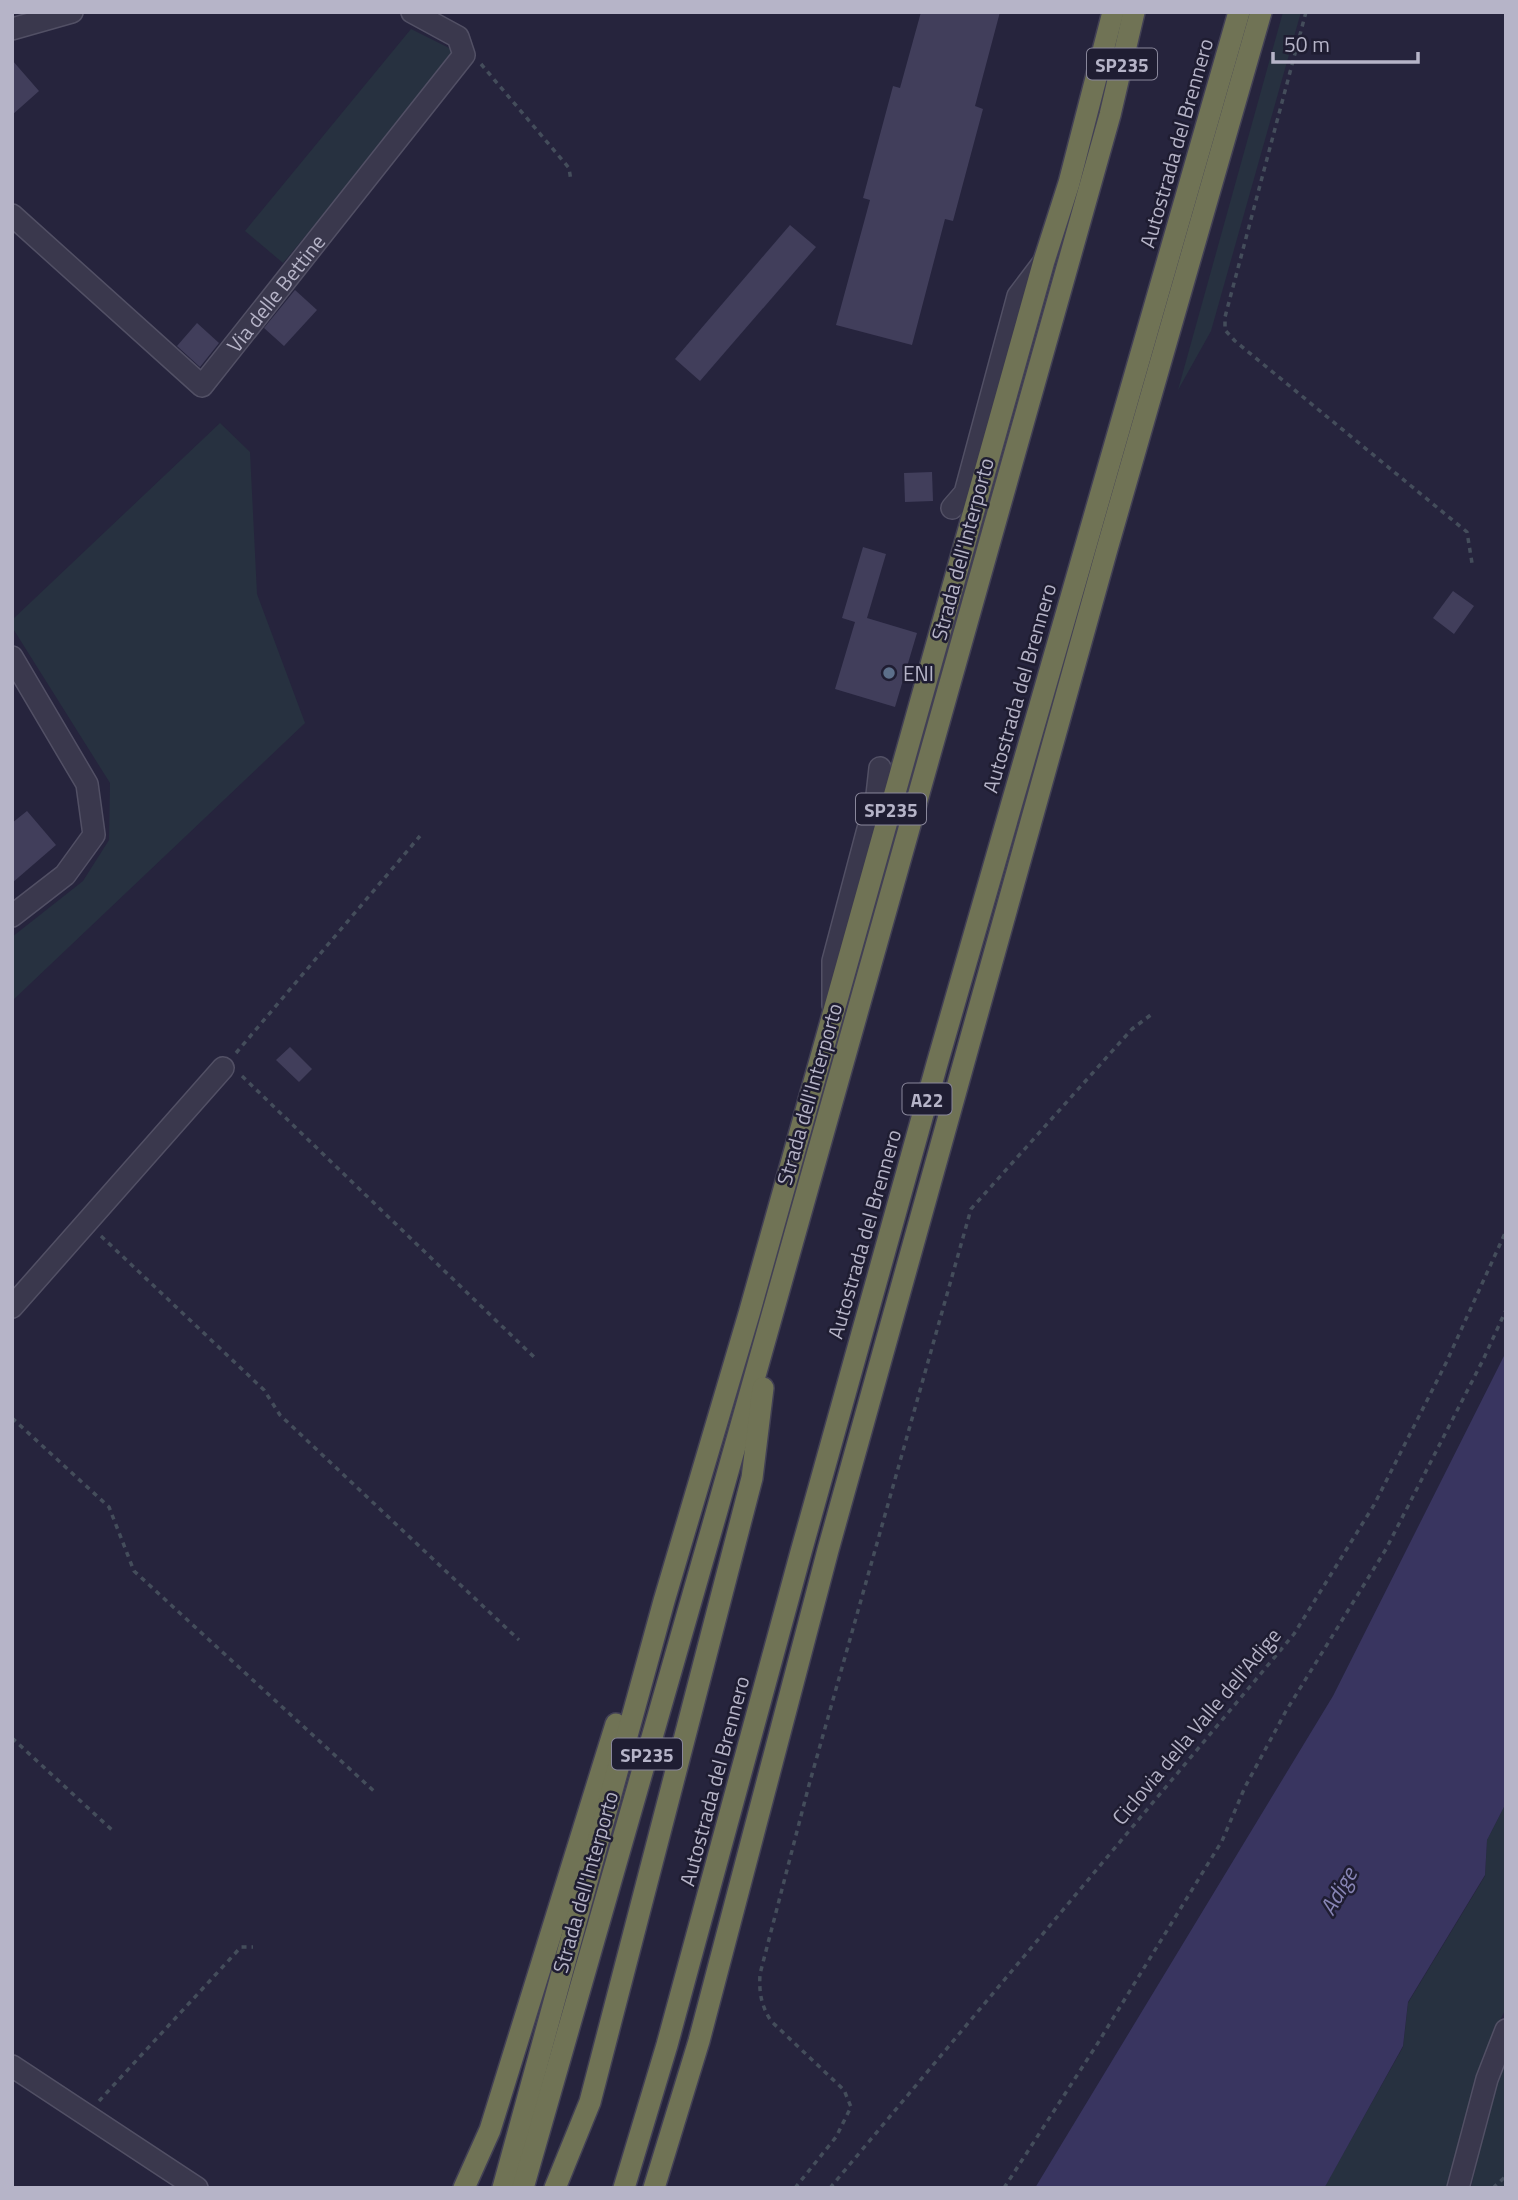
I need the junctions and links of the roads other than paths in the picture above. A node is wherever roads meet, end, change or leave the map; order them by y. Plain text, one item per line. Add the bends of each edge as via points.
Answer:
1 (72, 12) edge
2 (412, 12) edge
3 (1113, 12) edge
4 (1135, 12) edge
5 (1239, 12) edge
6 (1261, 12) edge
7 (12, 29) edge
8 (12, 215) edge
9 (1044, 261) junction
10 (952, 508) dead end
11 (12, 657) edge
12 (880, 768) dead end
13 (12, 916) edge
14 (834, 1015) junction
15 (223, 1068) road end
16 (12, 1307) edge
17 (771, 1320) junction
18 (664, 1601) junction
19 (1506, 2030) edge
20 (12, 2066) edge
21 (197, 2188) edge
22 (464, 2188) edge
23 (503, 2188) edge
24 (523, 2188) edge
25 (555, 2188) edge
26 (624, 2188) edge
27 (654, 2188) edge
28 (1458, 2188) edge

1 - 7 street
2 - 8 street, Via delle Bettine via 457,37 464,55 202,386
3 - 9 highway, Strada dell'Interporto / SP235
4 - 17 highway, Strada dell'Interporto / SP235 via 1110,115
5 - 26 highway, Autostrada del Brennero / A22 via 941,1050
6 - 27 highway, A22 via 831,1536 699,2041
9 - 10 street via 1018,296 964,493
9 - 14 highway, Strada dell'Interporto / SP235
11 - 13 street via 87,784 94,835 65,875
12 - 14 street via 833,961
14 - 18 highway, Strada dell'Interporto / SP235
15 - 16 street
17 - 24 highway, Strada dell'Interporto / SP235
17 - 25 highway via 752,1478 590,2102
18 - 22 highway via 620,1713 490,2130
18 - 23 highway, Strada dell'Interporto / SP235
19 - 28 street via 1487,2079
20 - 21 street

